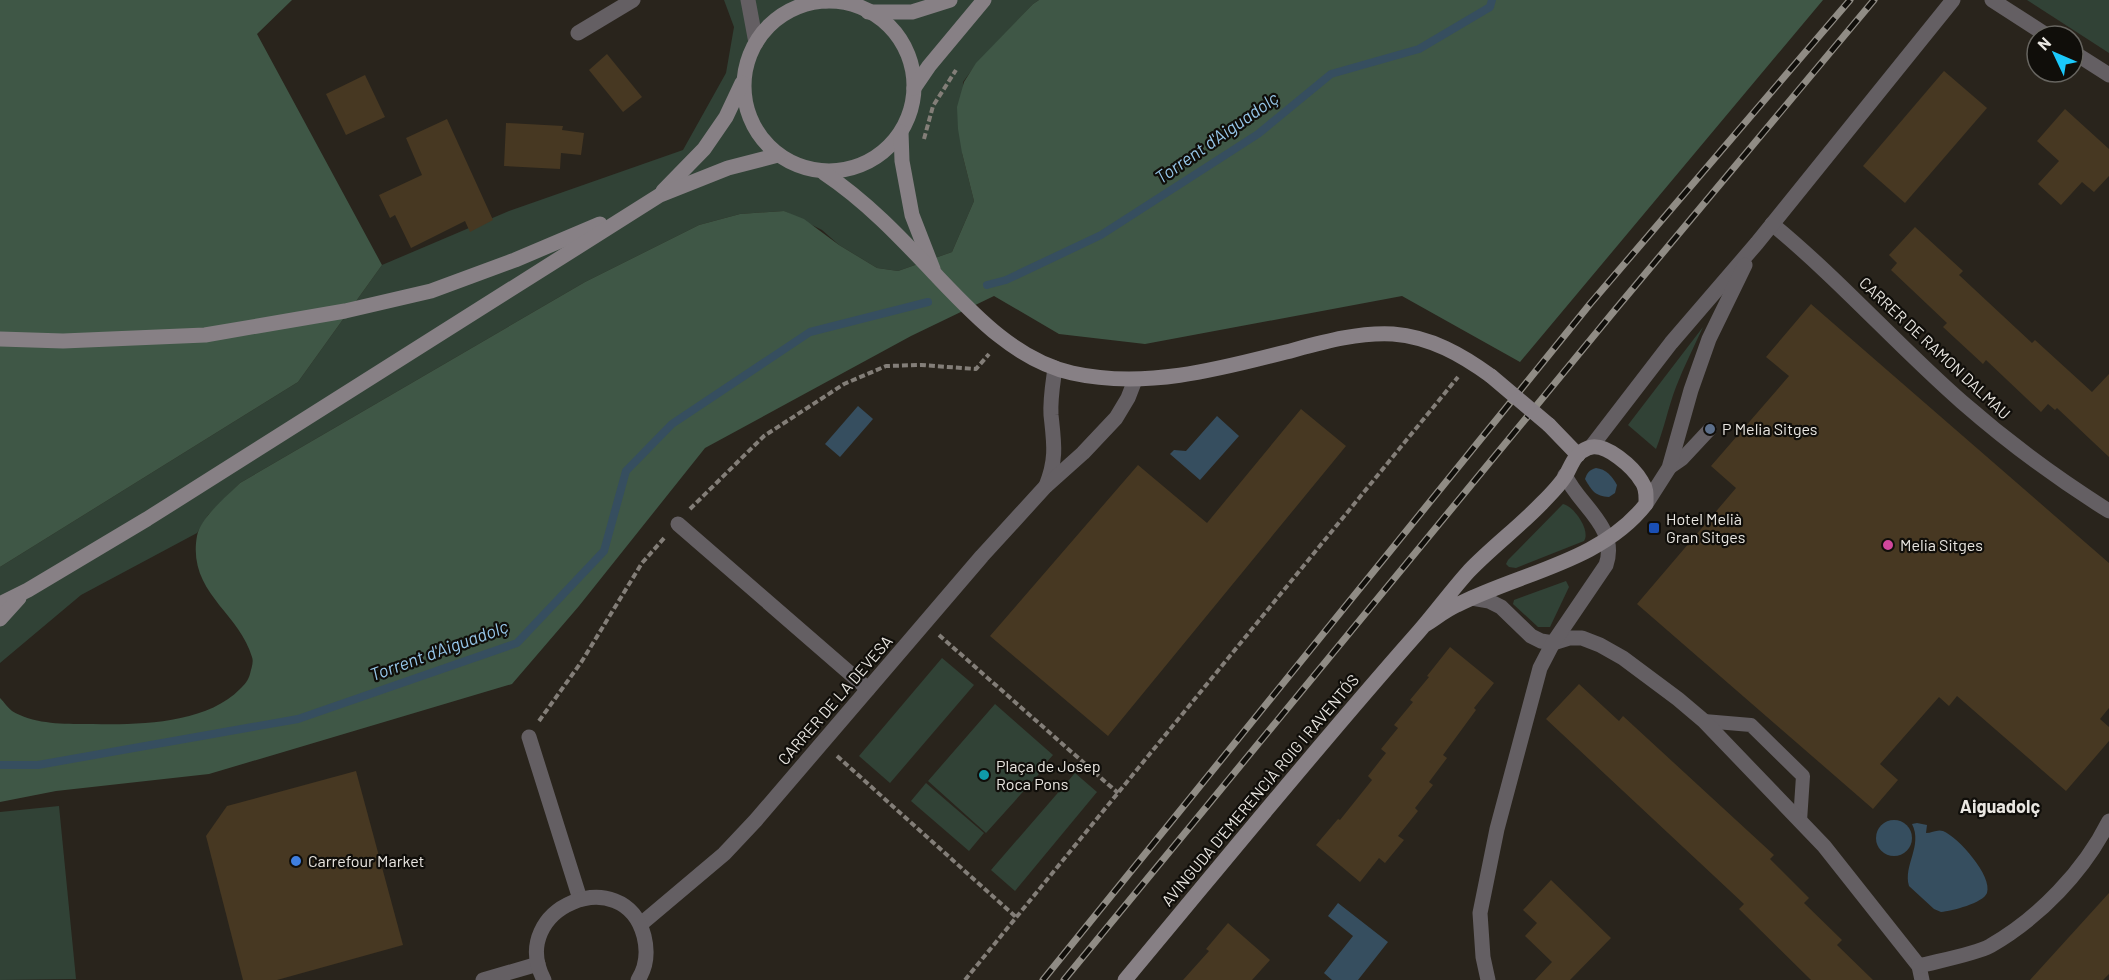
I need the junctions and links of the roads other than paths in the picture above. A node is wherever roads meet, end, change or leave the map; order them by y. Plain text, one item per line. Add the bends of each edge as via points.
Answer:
1 (633, 0) edge
2 (748, 0) edge
3 (825, 0) edge
4 (950, 0) edge
5 (984, 0) edge
6 (1953, 0) edge
7 (1992, 0) edge
8 (868, 12) junction
9 (2029, 24) edge
10 (578, 33) dead end
11 (756, 43) junction
12 (2085, 60) edge
13 (2109, 75) edge
14 (742, 83) junction
15 (915, 88) junction
16 (901, 132) junction
17 (778, 155) junction
18 (824, 173) junction
19 (660, 195) junction
20 (641, 207) junction
21 (1772, 224) junction
22 (1757, 243) junction
23 (935, 274) junction
24 (0, 339) edge
25 (1055, 368) junction
26 (1135, 380) junction
27 (1710, 429) dead end
28 (1584, 451) junction
29 (1668, 468) junction
30 (1566, 475) junction
31 (1045, 488) junction
32 (1646, 504) junction
33 (2109, 511) edge
34 (678, 524) road end
35 (1608, 538) junction
36 (28, 590) junction
37 (1472, 598) junction
38 (0, 604) edge
39 (0, 620) edge
40 (1425, 625) junction
41 (1553, 643) junction
42 (868, 689) junction
43 (1704, 721) junction
44 (529, 737) road end
45 (1800, 821) junction
46 (2109, 821) edge
47 (580, 899) junction
48 (640, 924) junction
49 (538, 964) junction
50 (1921, 973) edge
51 (483, 980) edge
52 (544, 980) edge
53 (638, 980) edge
54 (1125, 980) edge
55 (1488, 980) edge

1 - 10 street
2 - 11 street
3 - 8 main road
3 - 11 main road via 791,8
4 - 8 main road via 912,12
5 - 15 main road
6 - 21 street
7 - 9 street
8 - 15 main road via 897,35 908,53
11 - 14 main road
12 - 13 street
14 - 17 main road via 750,122
14 - 19 main road via 726,117 704,149
15 - 16 main road via 909,117
16 - 18 main road via 865,163
16 - 23 main road via 912,215
17 - 18 main road
17 - 19 main road via 728,168
18 - 23 main road via 864,203
19 - 20 main road
20 - 24 main road via 431,291 345,311 204,335 63,341
20 - 36 main road
21 - 22 street
21 - 33 street, CARRER DE RAMON DALMAU via 1962,403 2044,470
22 - 28 street
22 - 29 street via 1709,339
23 - 25 main road via 982,323
25 - 26 main road
25 - 31 street, CARRER DE LA DEVESA via 1051,414 1054,462
26 - 28 main road, bridge via 1206,371 1366,335 1394,334 1430,341 1470,361
26 - 31 street, CARRER DE LA DEVESA via 1116,417
27 - 29 lane
28 - 30 main road, AVINGUDA D'EMERENCIÀ ROIG I RAVENTÓS via 1570,464
28 - 32 main road via 1602,447 1619,458 1642,481
29 - 32 street
30 - 35 street via 1571,488
30 - 40 main road, AVINGUDA D'EMERENCIÀ ROIG I RAVENTÓS via 1540,506 1468,572
31 - 42 street, CARRER DE LA DEVESA
32 - 35 main road, AVINGUDA D'EMERENCIÀ ROIG I RAVENTÓS
34 - 42 street
35 - 37 main road, AVINGUDA D'EMERENCIÀ ROIG I RAVENTÓS
35 - 41 street via 1606,565
36 - 38 main road
36 - 39 main road
37 - 40 main road, AVINGUDA D'EMERENCIÀ ROIG I RAVENTÓS
37 - 41 street via 1501,607 1531,636
40 - 54 main road, AVINGUDA D'EMERENCIÀ ROIG I RAVENTÓS
41 - 43 street via 1582,638 1600,645 1623,658
41 - 55 street via 1539,668 1527,712 1480,913
42 - 48 street, CARRER DE LA DEVESA via 724,854
43 - 45 street
43 - 45 lane via 1751,725 1780,752 1803,776
44 - 47 street
45 - 50 street via 1824,846
46 - 50 street via 2077,870 2035,915 1988,947
47 - 48 street via 593,897 620,904
47 - 49 street via 560,909 542,930 536,951
48 - 53 street via 647,957
49 - 51 street
49 - 52 street

